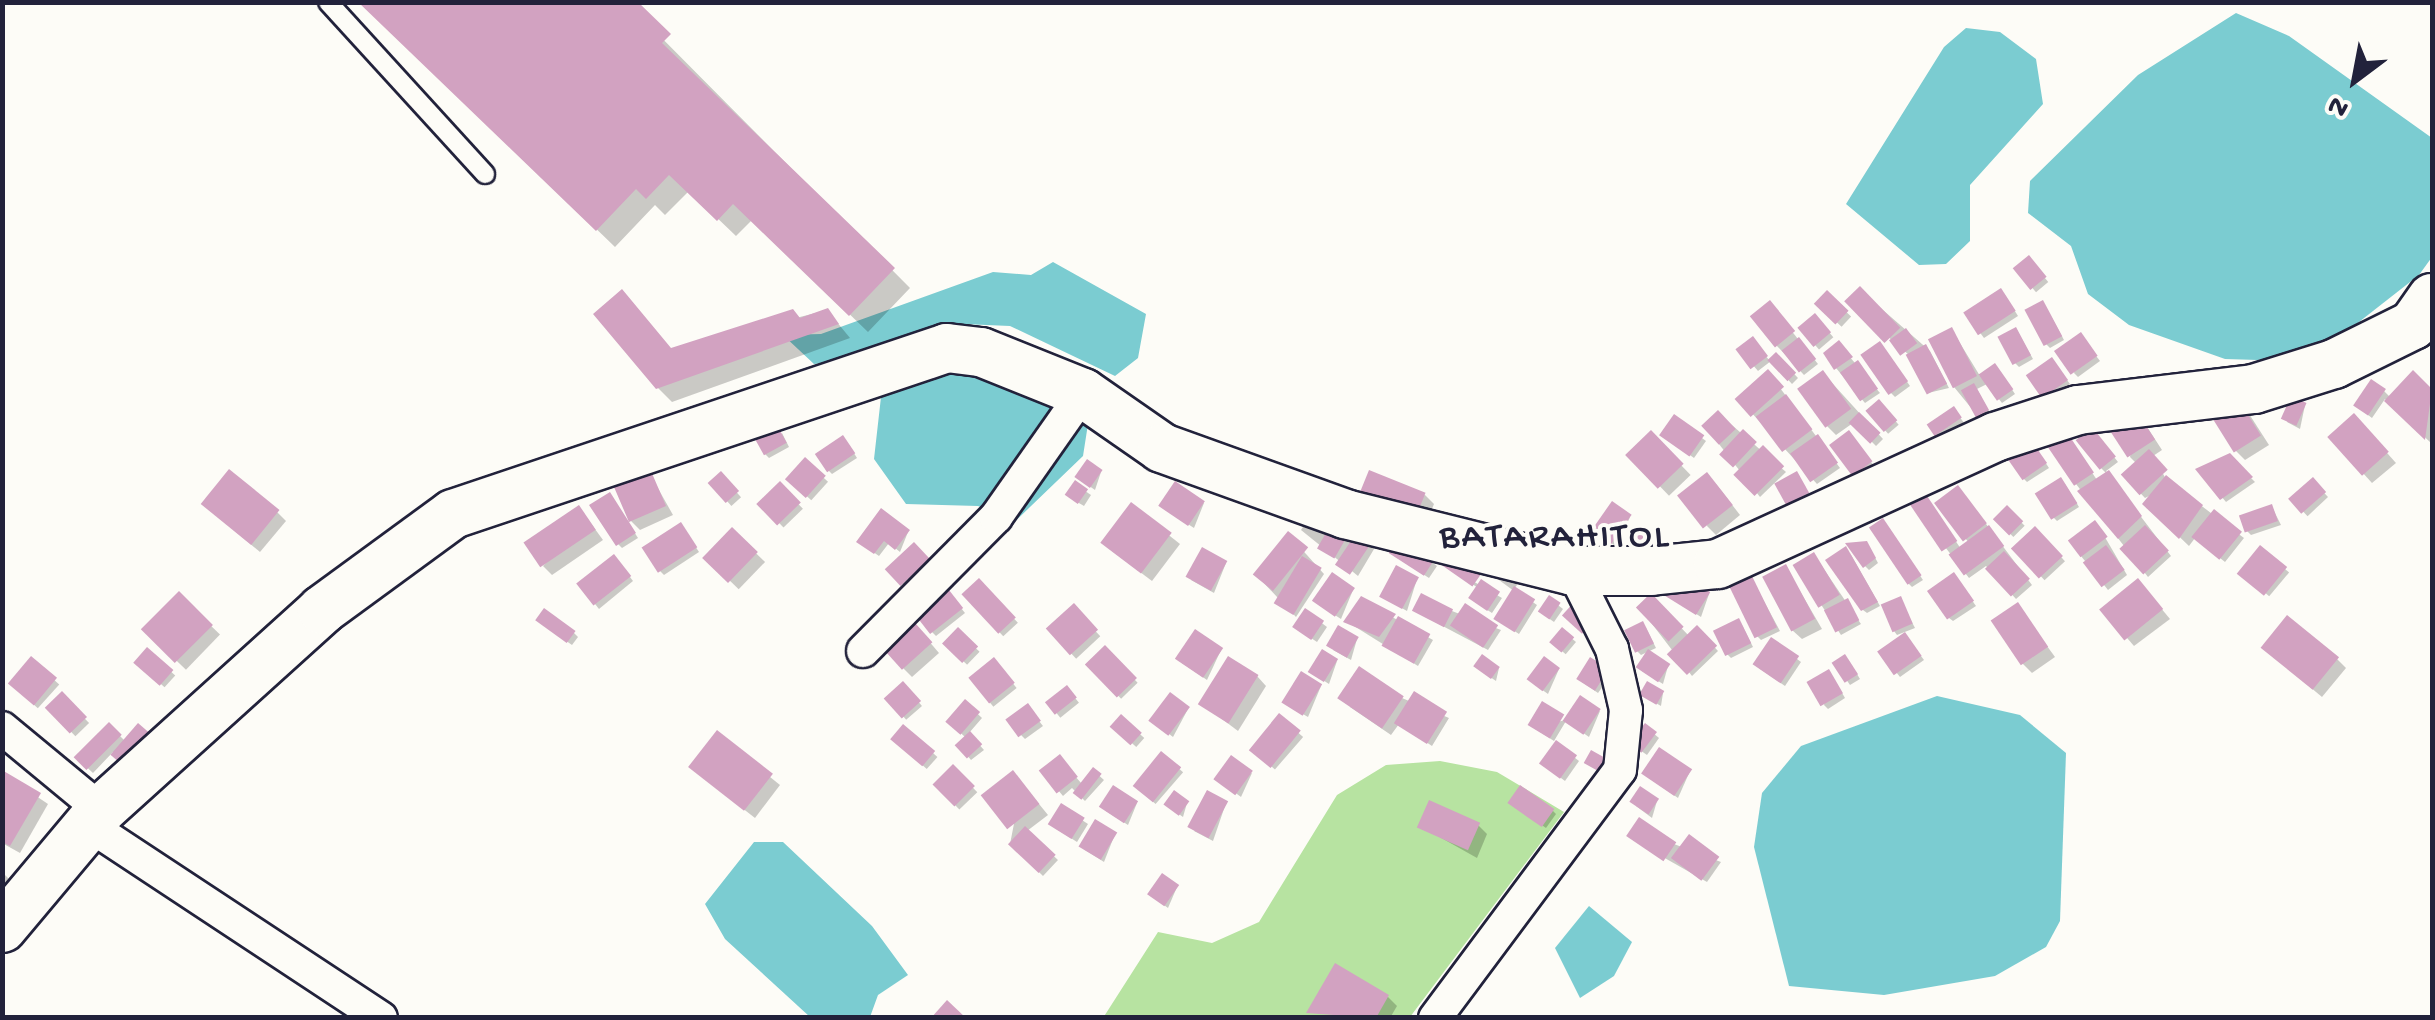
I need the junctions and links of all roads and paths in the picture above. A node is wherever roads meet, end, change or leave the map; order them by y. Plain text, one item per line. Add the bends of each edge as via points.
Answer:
1 (328, 2) edge
2 (485, 174) dead end
3 (2432, 298) edge
4 (1083, 392) junction
5 (1572, 571) junction
6 (863, 651) dead end
7 (2, 728) edge
8 (94, 817) junction
9 (2, 928) edge
10 (381, 1018) edge
11 (1435, 1018) edge

1 - 2 lane
3 - 5 street via 2414,325 2334,364 2254,388 2078,410 1995,437 1718,564
4 - 5 street via 1162,448 1344,514
4 - 6 street via 996,517
4 - 8 street via 981,352 947,348 453,514 322,610
5 - 11 street via 1612,649 1626,710 1620,770
7 - 8 street
8 - 9 street
8 - 10 street

